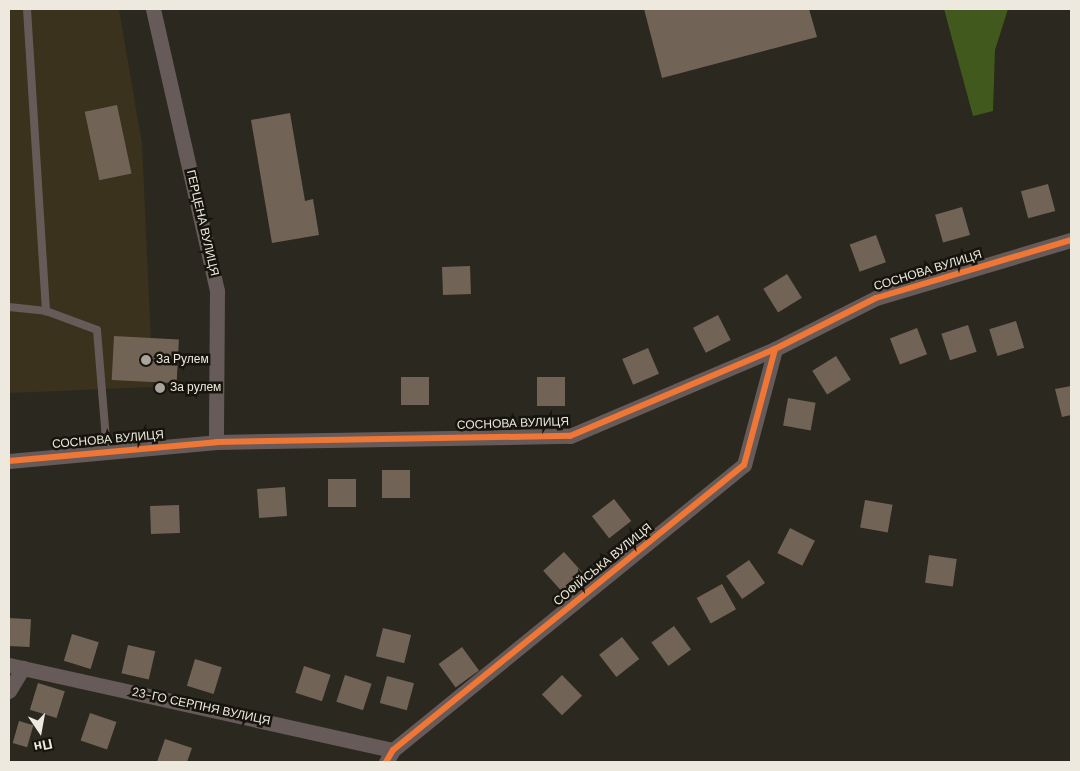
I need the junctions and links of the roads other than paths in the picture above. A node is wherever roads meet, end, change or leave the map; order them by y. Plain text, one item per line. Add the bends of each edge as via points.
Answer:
1 (27, 9) edge
2 (153, 9) edge
3 (1071, 240) edge
4 (9, 307) edge
5 (46, 311) junction
6 (776, 350) junction
7 (216, 442) junction
8 (107, 451) junction
9 (9, 461) edge
10 (16, 666) edge
11 (9, 691) edge
12 (390, 756) edge

1 - 5 lane
2 - 7 street, ГЕРЦЕНА ВУЛИЦЯ via 218,291
3 - 6 street, СОСНОВА ВУЛИЦЯ via 876,298
4 - 5 lane
5 - 8 lane via 97,330
6 - 7 street, СОСНОВА ВУЛИЦЯ via 570,436
6 - 12 street, СОФІЙСЬКА ВУЛИЦЯ via 744,465
7 - 8 street, СОСНОВА ВУЛИЦЯ
8 - 9 street, СОСНОВА ВУЛИЦЯ
10 - 11 street
10 - 12 street, 23-ГО СЕРПНЯ ВУЛИЦЯ

